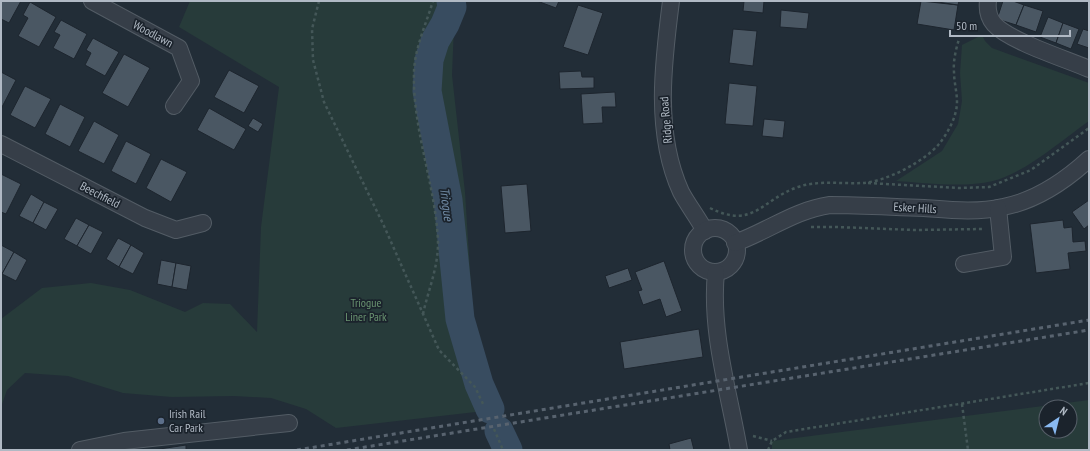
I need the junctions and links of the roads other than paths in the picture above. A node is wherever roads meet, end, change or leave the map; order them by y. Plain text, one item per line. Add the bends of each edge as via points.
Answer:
1 (92, 1) edge
2 (671, 1) edge
3 (988, 1) edge
4 (1089, 69) edge
5 (174, 106) dead end
6 (1, 144) edge
7 (1089, 159) edge
8 (998, 208) junction
9 (203, 223) dead end
10 (705, 231) junction
11 (735, 243) junction
12 (964, 264) dead end
13 (716, 272) junction
14 (289, 423) dead end
15 (80, 450) edge
16 (739, 450) edge

1 - 5 street, Woodlawn via 179,48 191,81
2 - 10 street, Ridge Road via 663,89 669,154 682,192
3 - 4 street via 987,8 994,24 1008,35
6 - 9 street, Beechfield via 145,218 176,230
7 - 8 street, Esker Hills via 1047,190 1023,201
8 - 11 street, Esker Hills via 971,211 830,205 798,212 753,237
8 - 12 street via 1003,257
10 - 11 street via 716,228 723,230
10 - 13 street via 696,238 694,258 703,269
11 - 13 street via 734,261 729,267
13 - 16 street via 714,292 718,337
14 - 15 street via 124,441

